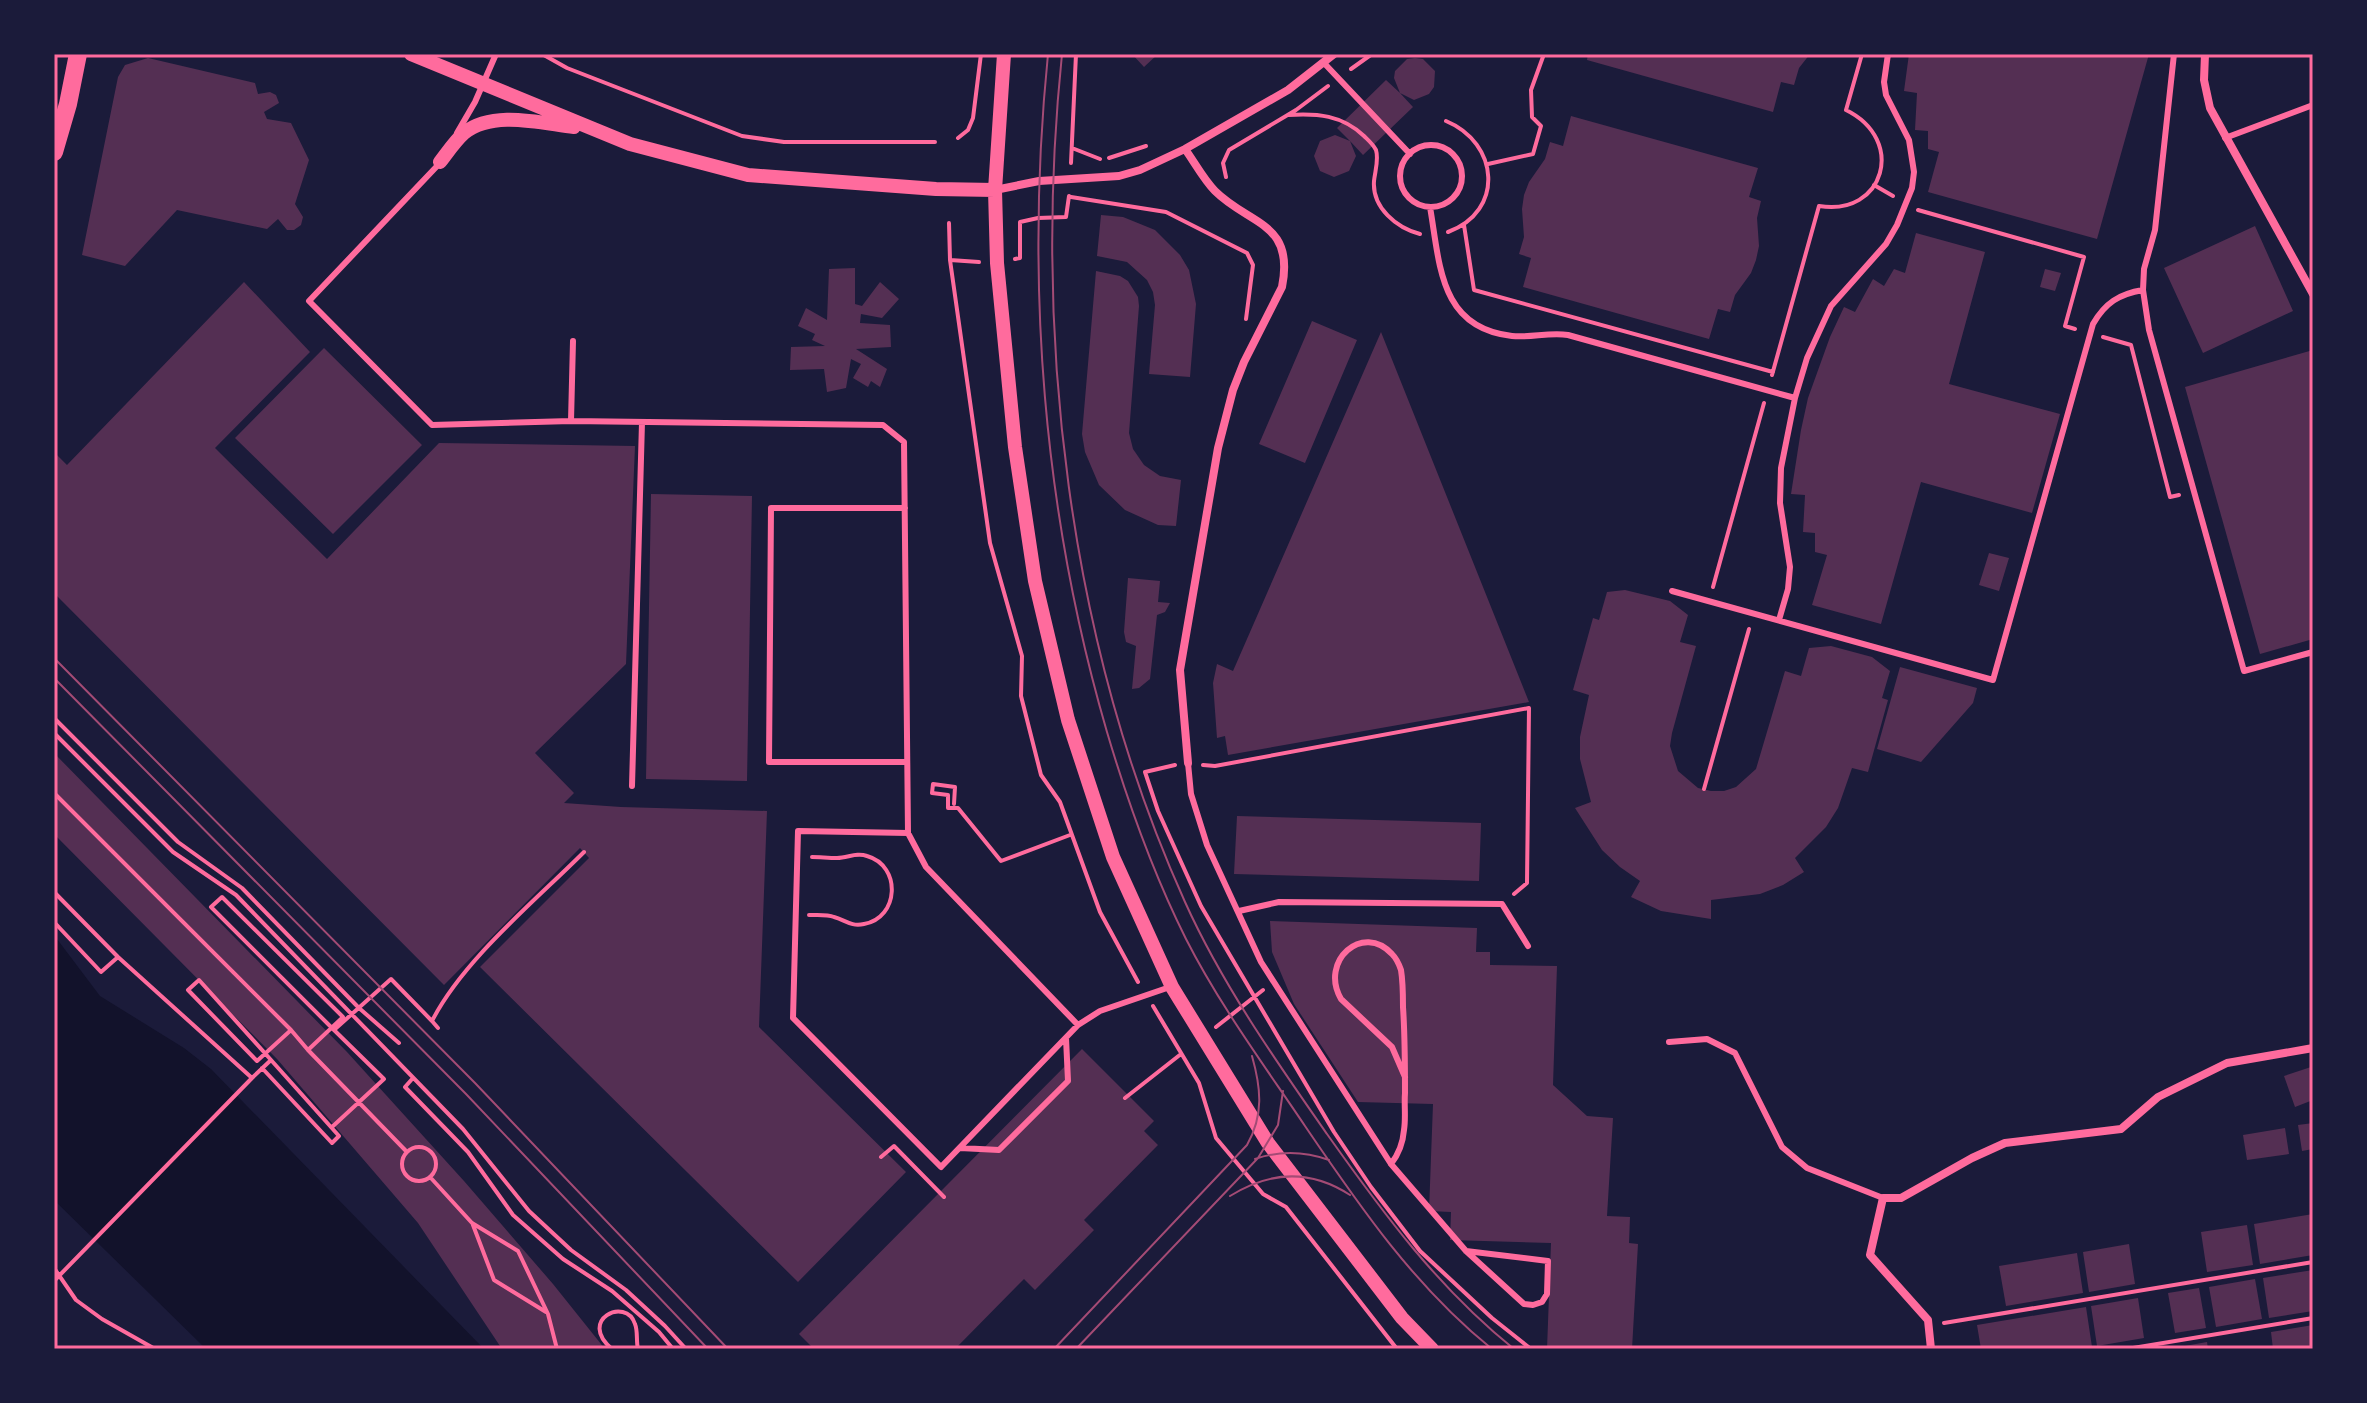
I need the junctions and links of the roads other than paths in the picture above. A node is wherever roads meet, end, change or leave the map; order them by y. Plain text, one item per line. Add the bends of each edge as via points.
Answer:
1 (78, 54) edge
2 (411, 54) edge
3 (496, 54) edge
4 (1004, 54) edge
5 (1334, 54) edge
6 (1888, 54) edge
7 (2174, 54) edge
8 (2205, 54) edge
9 (1324, 63) junction
10 (483, 86) junction
11 (2313, 105) edge
12 (594, 130) junction
13 (2225, 138) junction
14 (1185, 149) junction
15 (54, 152) edge
16 (1410, 154) junction
17 (440, 162) junction
18 (995, 190) junction
19 (1430, 207) junction
20 (2143, 290) junction
21 (2313, 294) edge
22 (573, 341) dead end
23 (1795, 398) junction
24 (571, 421) junction
25 (642, 422) junction
26 (905, 508) junction
27 (1672, 591) dead end
28 (1779, 620) junction
29 (2313, 652) edge
30 (907, 762) junction
31 (1188, 763) joint
32 (632, 786) dead end
33 (908, 833) junction
34 (1239, 911) junction
35 (1528, 946) dead end
36 (1172, 987) junction
37 (1078, 1025) junction
38 (1066, 1038) junction
39 (1669, 1042) dead end
40 (2313, 1048) edge
41 (1405, 1077) junction
42 (960, 1148) junction
43 (1391, 1164) junction
44 (1883, 1198) junction
45 (1466, 1251) junction
46 (1432, 1349) edge
47 (1931, 1349) edge

1 - 15 main road
2 - 10 street
3 - 10 lane
4 - 18 street
5 - 9 street
6 - 23 lane via 1886,95 1913,156 1912,188 1886,244 1831,306
7 - 20 lane via 2155,230
8 - 13 street via 2210,108
9 - 14 street via 1288,90
9 - 16 lane
10 - 12 street
10 - 17 lane
11 - 13 lane
12 - 17 street via 522,120 483,122 463,134
12 - 18 street via 748,175
13 - 21 street
14 - 18 street via 1119,176 1039,181
14 - 31 street via 1215,192 1268,228 1284,262 1282,287 1244,362 1218,448 1180,670
16 - 19 lane via 1401,169 1402,187 1413,202
16 - 19 lane via 1435,145 1452,153 1461,169 1454,195
17 - 24 lane via 309,301 432,425
18 - 36 street via 1015,447 1035,581 1068,720 1113,857
19 - 23 lane via 1445,288 1459,312 1481,328 1521,336 1568,335
20 - 28 lane via 2113,299 2101,310 2091,334 1993,680
20 - 29 lane via 2149,330 2244,671
22 - 24 lane
23 - 28 lane via 1781,468 1780,503 1790,567
24 - 25 lane
25 - 26 lane via 883,425 904,442
25 - 32 lane
26 - 30 lane
26 - 30 lane via 771,508 769,762
27 - 28 lane
30 - 33 lane
31 - 34 lane via 1191,794 1207,845
33 - 37 lane via 926,867
33 - 42 lane via 798,831 793,1018 941,1167
34 - 35 lane via 1279,902 1502,904
34 - 43 lane via 1261,962
36 - 37 lane via 1100,1011
36 - 46 street via 1268,1143 1402,1318
37 - 38 lane
38 - 42 lane
38 - 42 lane via 1068,1081 999,1150
39 - 44 lane via 1707,1039 1735,1053 1782,1147 1807,1168
40 - 44 street via 2227,1063 2158,1097 2121,1129 2005,1143 1901,1198
41 - 41 lane via 1392,1047 1335,990 1337,961 1360,944 1381,946 1399,964
41 - 43 lane via 1404,1130
43 - 45 lane
44 - 47 street via 1870,1255 1928,1320
45 - 45 lane via 1548,1261 1547,1294 1542,1302 1524,1304

